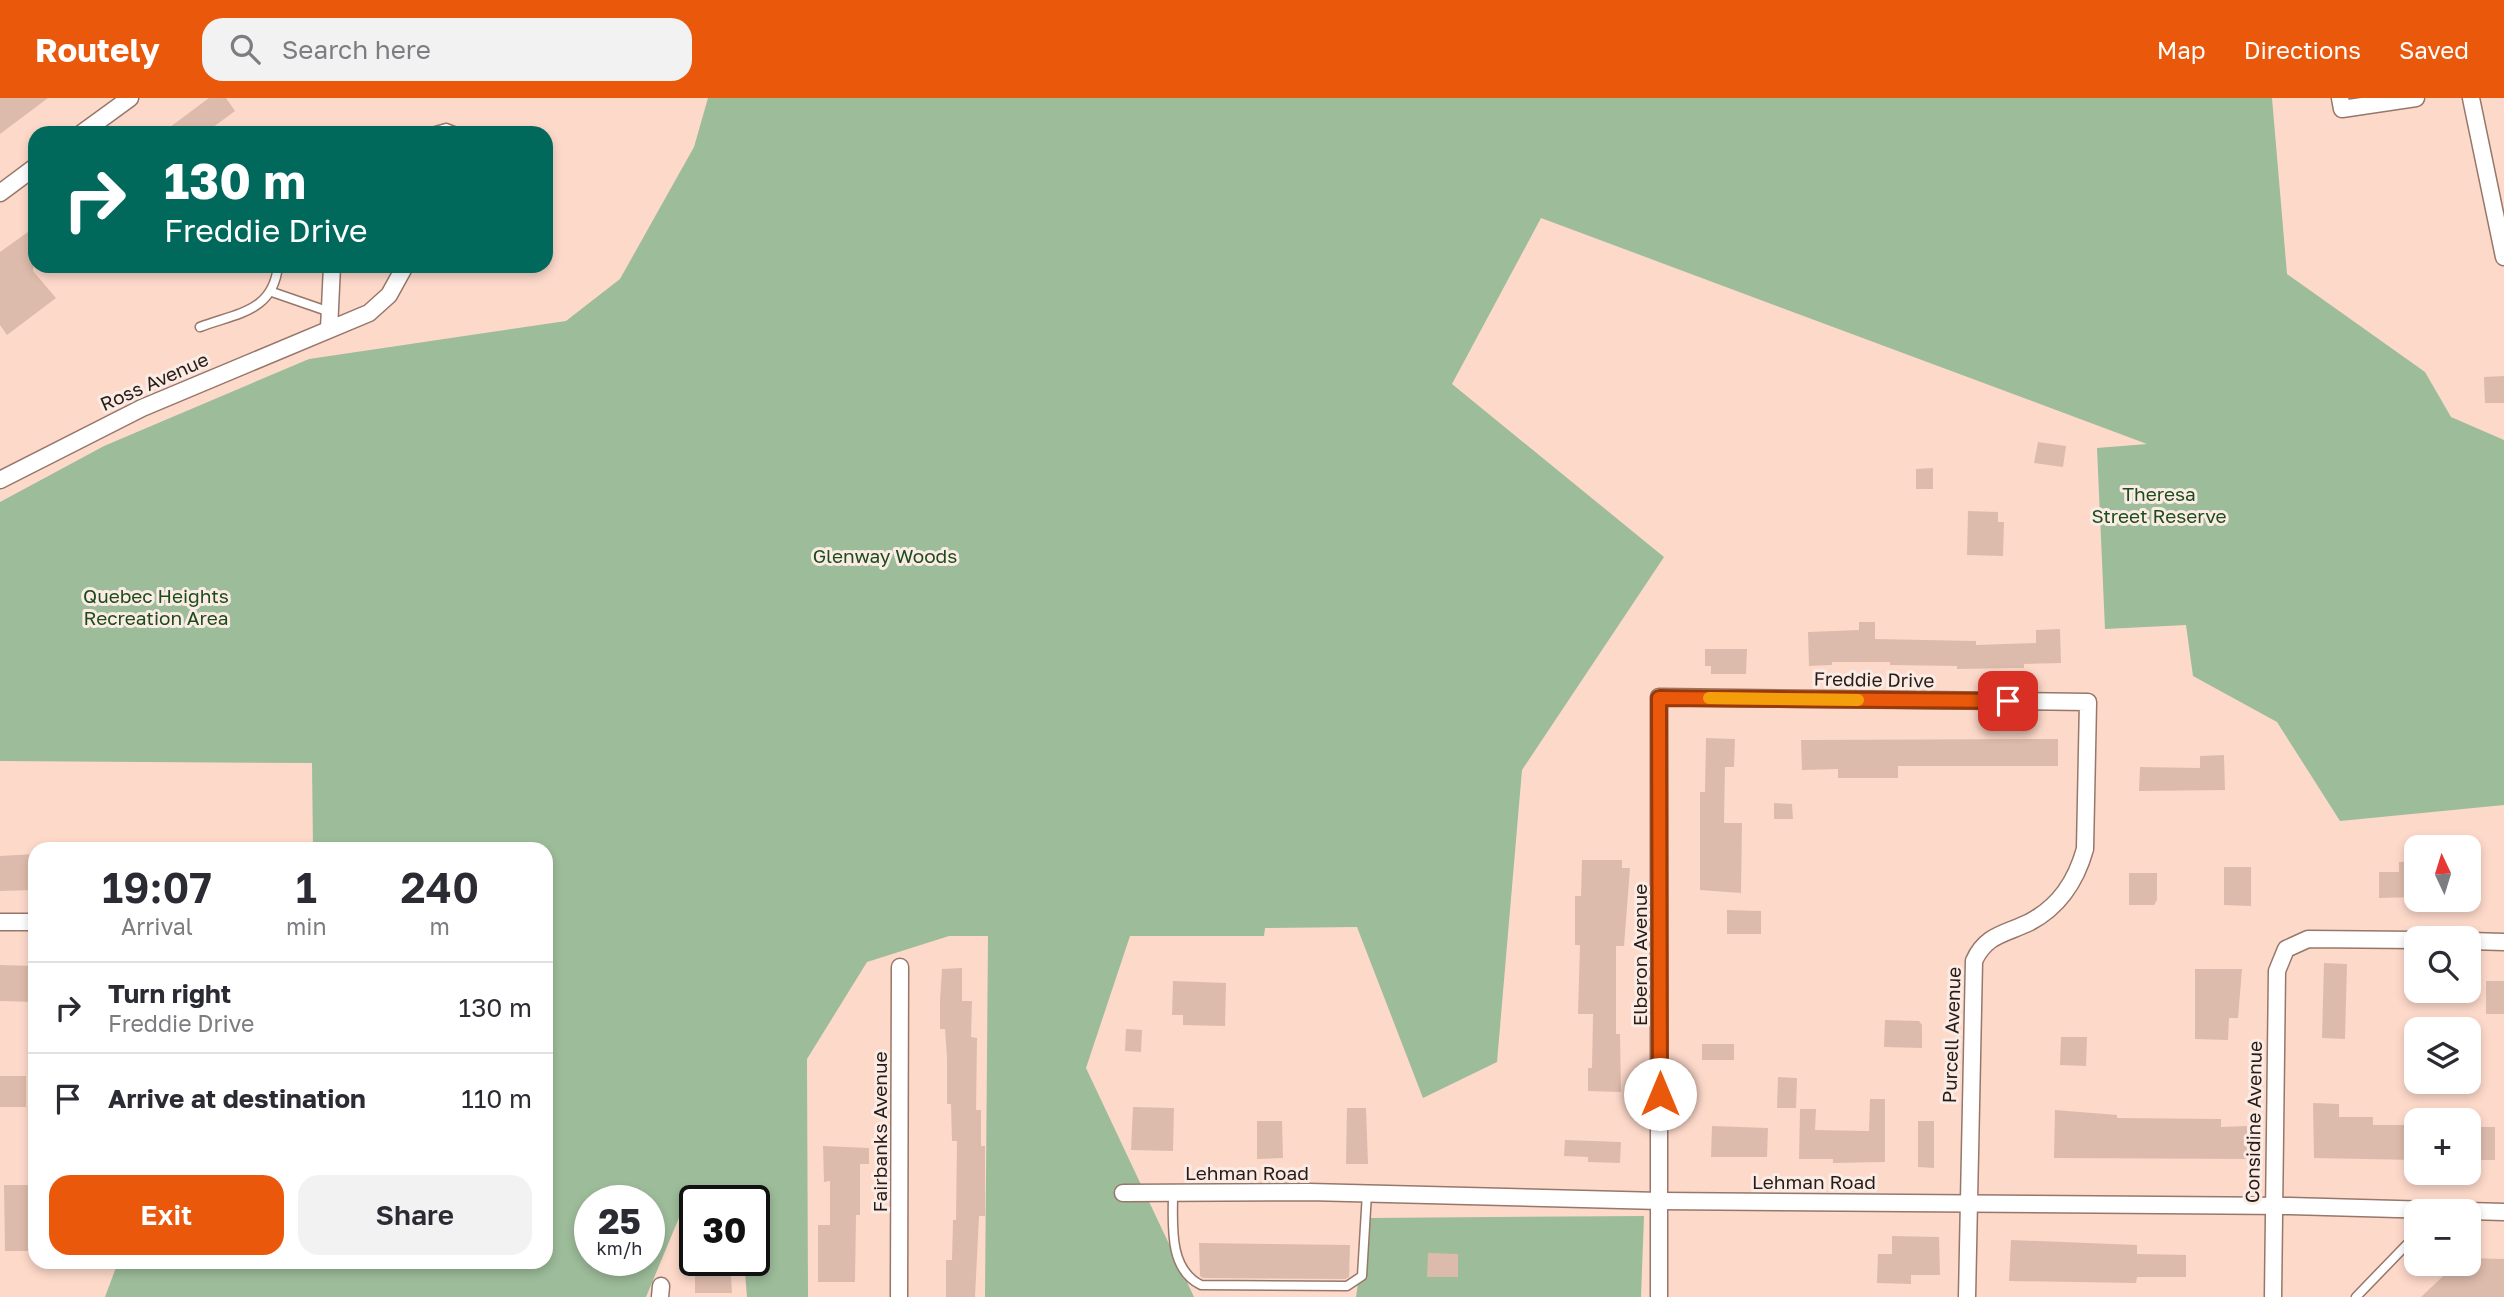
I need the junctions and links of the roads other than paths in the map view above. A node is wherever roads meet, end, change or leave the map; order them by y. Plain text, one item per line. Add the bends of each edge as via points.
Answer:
1 (130, 98) edge
2 (2340, 98) edge
3 (2416, 98) edge
4 (2470, 98) edge
5 (92, 126) edge
6 (28, 172) edge
7 (0, 193) edge
8 (2504, 257) edge
9 (276, 273) edge
10 (332, 273) edge
11 (401, 273) edge
12 (272, 292) junction
13 (330, 312) junction
14 (200, 327) dead end
15 (329, 329) junction
16 (0, 480) edge
17 (1659, 698) joint
18 (2088, 702) joint
19 (0, 922) edge
20 (28, 922) edge
21 (2404, 940) edge
22 (2481, 941) edge
23 (2504, 942) edge
24 (901, 967) dead end
25 (1123, 1193) dead end
26 (1174, 1193) junction
27 (1367, 1193) junction
28 (1660, 1201) junction
29 (1968, 1203) junction
30 (2273, 1207) junction
31 (2404, 1210) edge
32 (2481, 1212) edge
33 (2504, 1212) edge
34 (2404, 1247) edge
35 (899, 1297) edge
36 (1659, 1297) edge
37 (1967, 1297) edge
38 (2273, 1297) edge
39 (2356, 1297) edge

1 - 5 street
2 - 3 street via 2342,108
4 - 8 street
6 - 7 street
9 - 12 lane
10 - 13 street
11 - 15 street, Ross Avenue via 389,295 369,313
12 - 13 lane
12 - 14 lane via 261,304
13 - 15 street
15 - 16 street, Ross Avenue via 142,408
17 - 18 street, Freddie Drive
17 - 28 street, Elberon Avenue
18 - 29 street, Purcell Avenue via 2085,849 2079,868 2059,901 2027,923 1987,940 1974,961
19 - 20 street
21 - 30 street, Considine Avenue via 2308,939 2286,949 2277,971
22 - 23 street
24 - 35 street, Fairbanks Avenue
25 - 26 street, Lehman Road
26 - 27 street, Lehman Road
26 - 27 lane via 1174,1243 1192,1281 1201,1285 1334,1286 1347,1286 1363,1276
27 - 28 street, Lehman Road
28 - 29 street, Lehman Road
28 - 36 street, Elberon Avenue
29 - 30 street, Lehman Road
29 - 37 street, Purcell Avenue
30 - 31 street, Lehman Road
30 - 38 street, Considine Avenue
32 - 33 street, Lehman Road
34 - 39 lane

